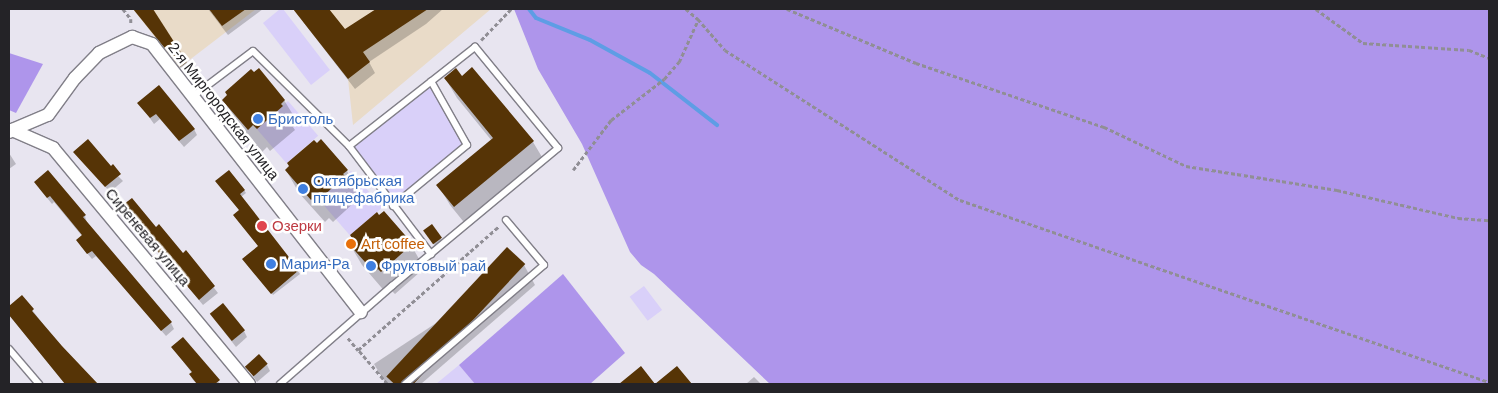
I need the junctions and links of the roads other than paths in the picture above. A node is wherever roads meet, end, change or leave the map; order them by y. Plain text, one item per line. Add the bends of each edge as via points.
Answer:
1 (431, 81) junction
2 (192, 98) junction
3 (10, 131) edge
4 (349, 146) junction
5 (393, 206) junction
6 (506, 220) road end
7 (430, 254) junction
8 (361, 312) junction
9 (9, 349) edge
10 (39, 384) edge
11 (249, 384) edge
12 (280, 384) edge
13 (405, 384) edge

1 - 4 lane
1 - 5 lane via 467,145
1 - 7 lane via 475,47 558,148
2 - 3 street, 2-я Миргородская улица via 152,44 132,37 99,53 48,114
2 - 4 lane via 253,51
2 - 8 street, 2-я Миргородская улица
3 - 11 street, Сиреневая улица via 53,148
4 - 5 lane
5 - 7 lane
6 - 13 lane via 544,265
7 - 8 lane
8 - 12 lane
9 - 10 lane

